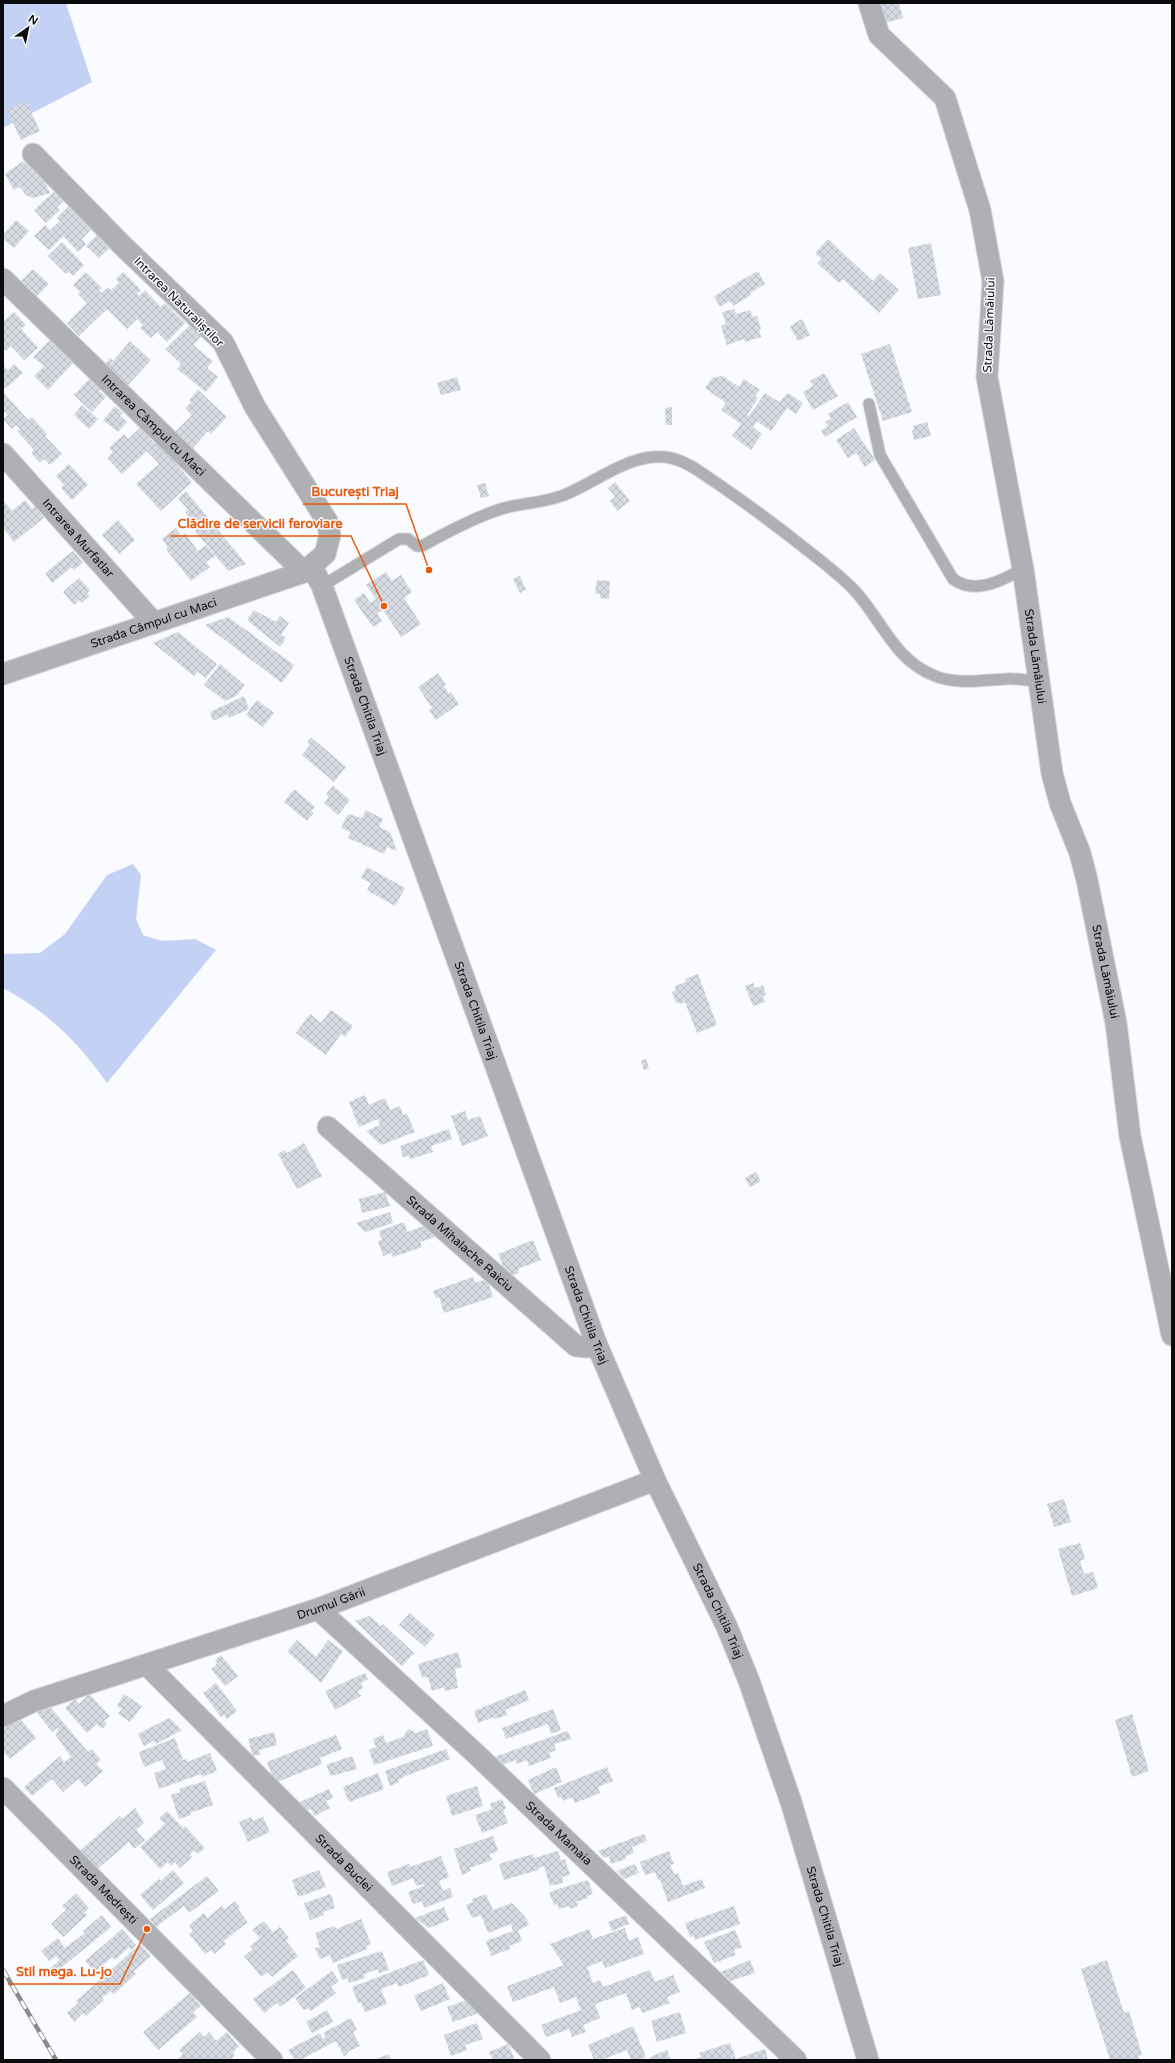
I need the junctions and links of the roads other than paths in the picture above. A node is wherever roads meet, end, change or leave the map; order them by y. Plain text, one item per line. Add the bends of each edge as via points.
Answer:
1 (870, 3) edge
2 (33, 154) dead end
3 (3, 279) edge
4 (869, 404) dead end
5 (3, 454) edge
6 (308, 569) junction
7 (1023, 569) junction
8 (322, 586) junction
9 (154, 623) junction
10 (3, 674) edge
11 (1039, 682) junction
12 (328, 1127) dead end
13 (1172, 1335) edge
14 (596, 1343) junction
15 (655, 1480) junction
16 (318, 1609) junction
17 (147, 1666) junction
18 (3, 1716) edge
19 (3, 1788) edge
20 (272, 2060) edge
21 (540, 2060) edge
22 (796, 2060) edge
23 (868, 2060) edge

1 - 7 street, Strada Lămâiului via 879,35 945,98 980,210 993,281 987,377
2 - 6 street, Intrarea Naturaliștilor via 122,245 223,342 255,407 327,522 330,535 325,554
3 - 6 street, Intrarea Câmpul cu Maci
4 - 7 lane via 880,455 953,579 962,586 971,588 1009,577
5 - 9 street, Intrarea Murfatlar
6 - 8 street, Strada Chitila Triaj
6 - 9 street, Strada Câmpul cu Maci
7 - 11 street, Strada Lămâiului
8 - 11 lane via 399,539 408,539 417,546 422,546 489,513 562,495 617,468 645,459 671,458 685,463 732,493 837,574 868,607 890,642 920,668 947,680 1008,679
8 - 14 street, Strada Chitila Triaj
9 - 10 street, Strada Câmpul cu Maci
11 - 13 street, Strada Lămâiului via 1052,773 1060,803 1080,854 1093,908 1116,1023 1130,1136
12 - 14 street, Strada Mihalache Raiciu via 576,1346 587,1347
14 - 15 street, Strada Chitila Triaj
15 - 16 street, Drumul Gării
15 - 23 street, Strada Chitila Triaj via 709,1588 751,1688 791,1802 828,1933
16 - 17 street, Drumul Gării
16 - 22 street, Strada Mamaia via 476,1754
17 - 18 street, Drumul Gării via 34,1701
17 - 21 street, Strada Buclei
19 - 20 street, Strada Medrești

